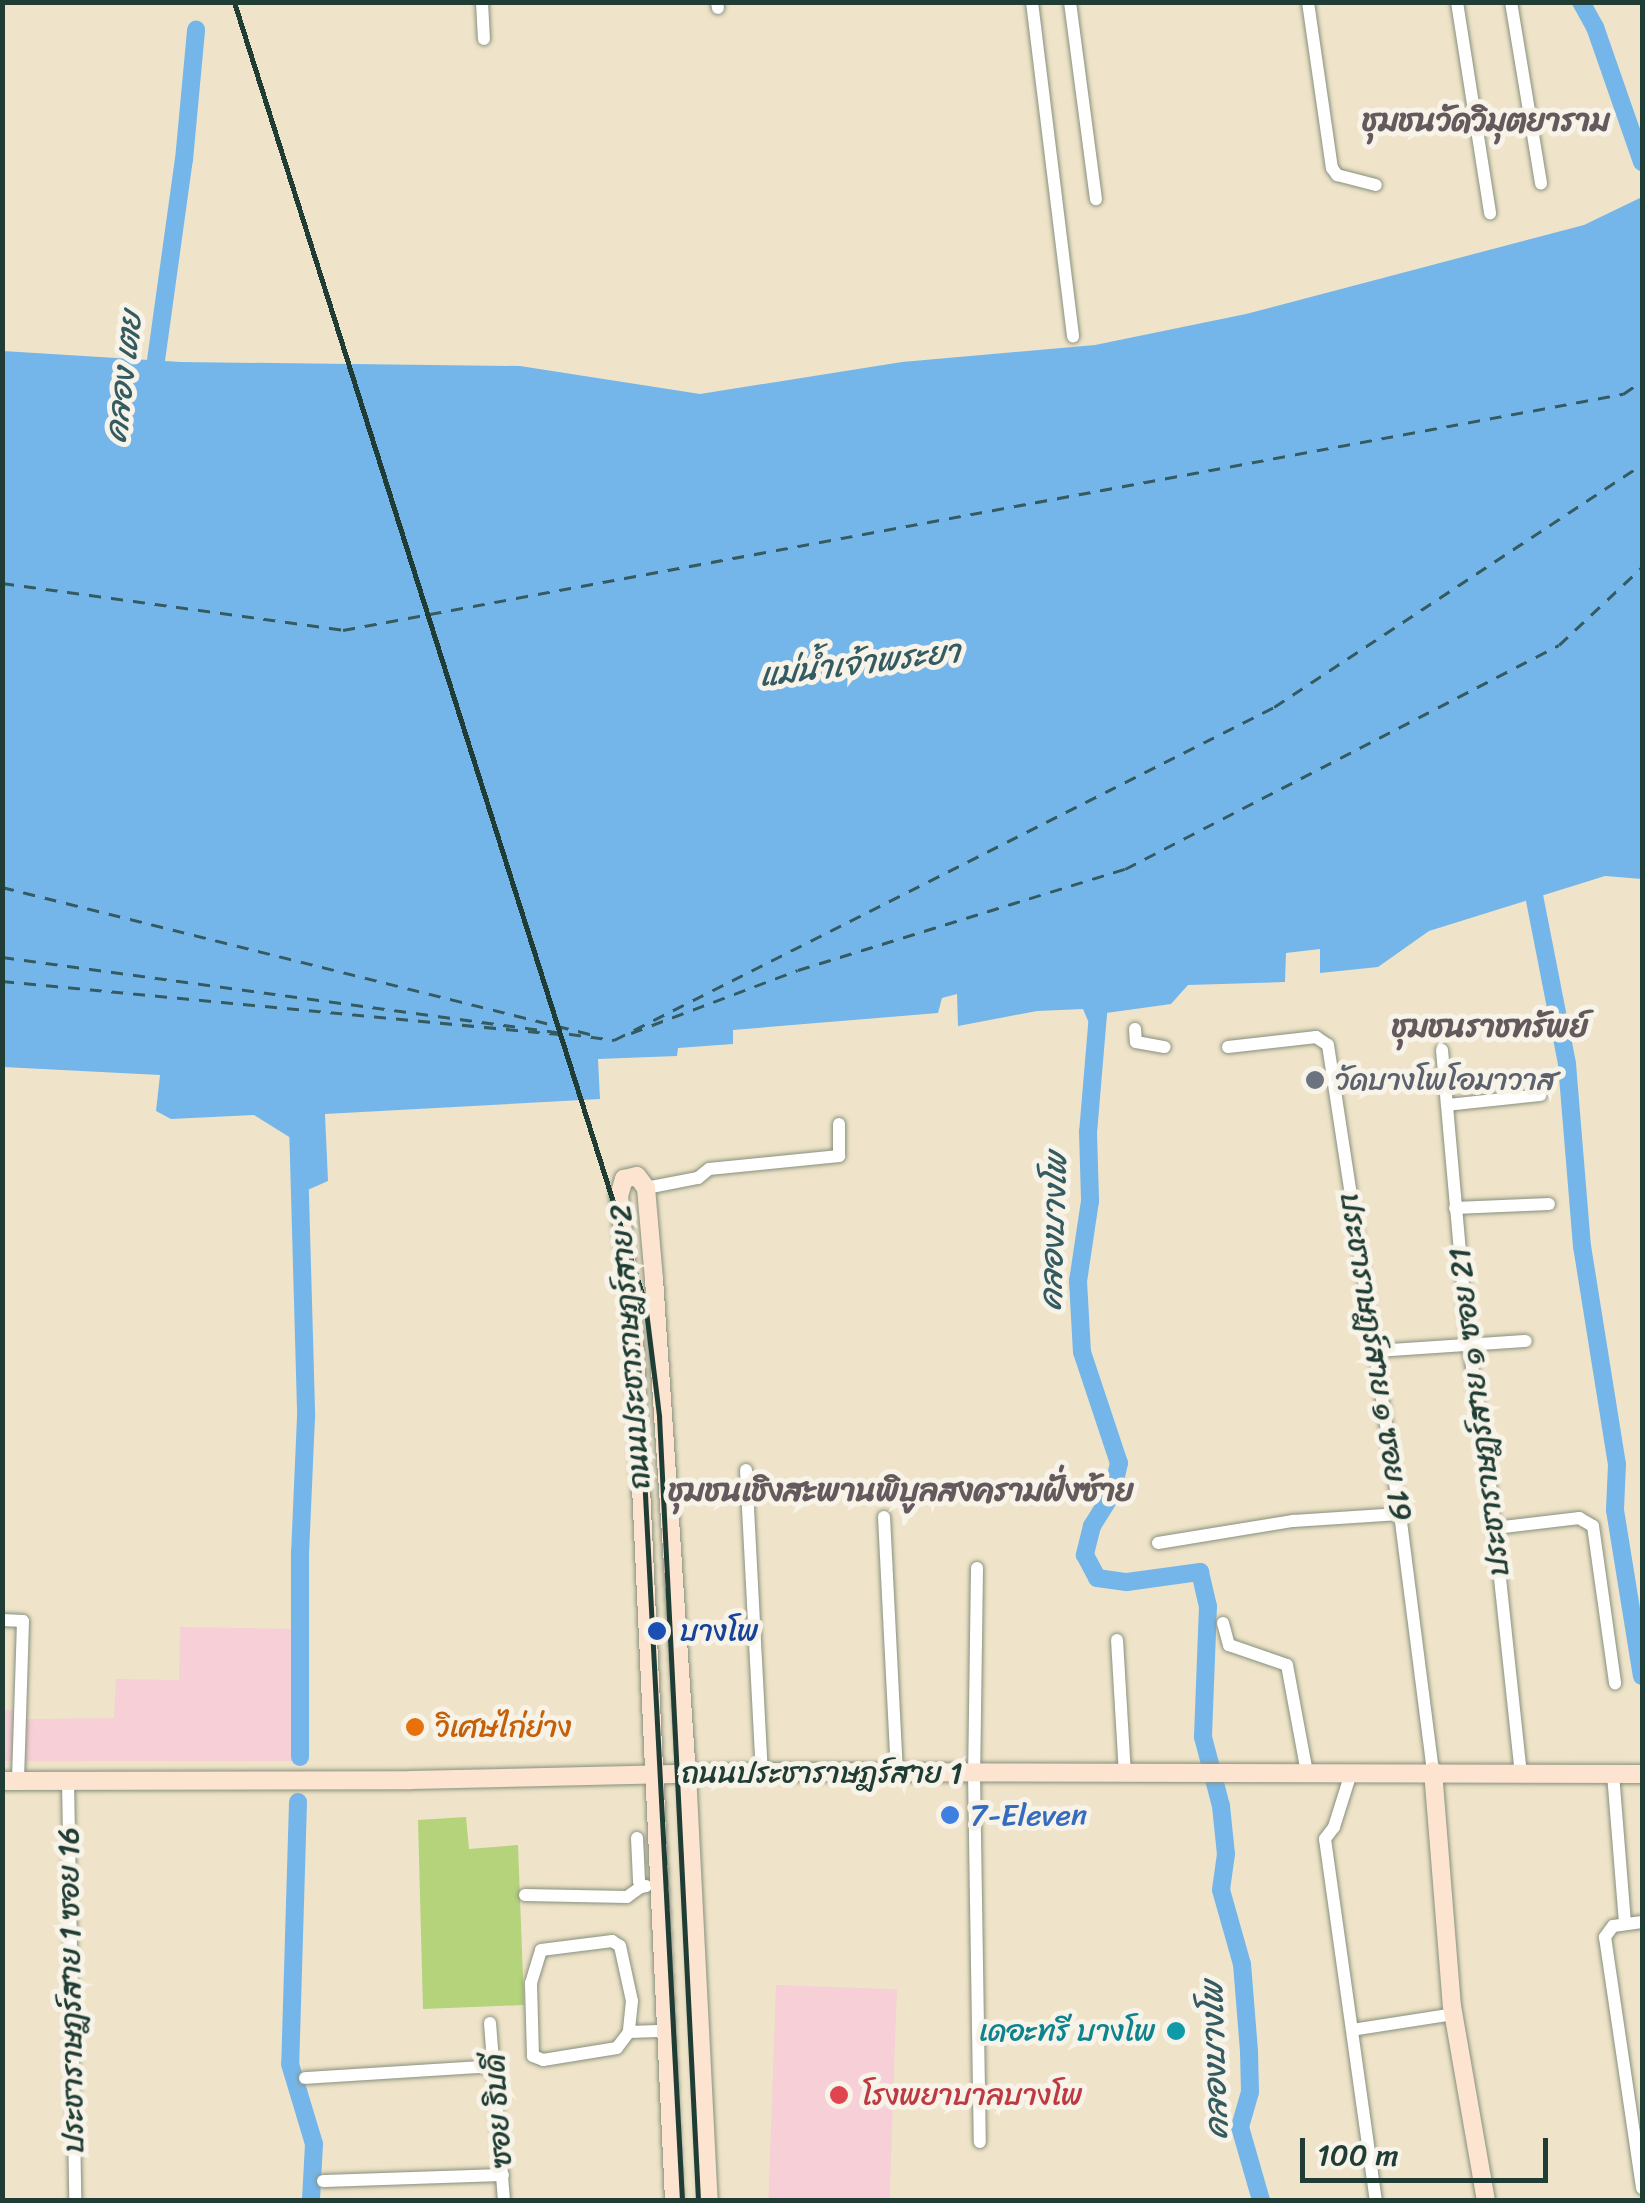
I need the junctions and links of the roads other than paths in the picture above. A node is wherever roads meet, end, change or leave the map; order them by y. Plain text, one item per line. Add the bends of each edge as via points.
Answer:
1 (482, 2) edge
2 (1032, 2) edge
3 (1070, 2) edge
4 (1308, 2) edge
5 (1457, 2) edge
6 (1510, 2) edge
7 (484, 38) dead end
8 (1541, 184) dead end
9 (1376, 185) dead end
10 (1096, 199) dead end
11 (1490, 214) dead end
12 (1073, 337) dead end
13 (1135, 1029) dead end
14 (1228, 1047) dead end
15 (1165, 1048) dead end
16 (1442, 1050) dead end
17 (1540, 1095) dead end
18 (1447, 1105) junction
19 (839, 1124) dead end
20 (646, 1188) junction
21 (1550, 1204) dead end
22 (1456, 1208) junction
23 (1526, 1341) dead end
24 (1469, 1348) junction
25 (1375, 1351) junction
26 (746, 1470) dead end
27 (1400, 1514) junction
28 (884, 1517) dead end
29 (1495, 1528) junction
30 (1158, 1543) dead end
31 (977, 1568) dead end
32 (2, 1620) edge
33 (1223, 1623) dead end
34 (1117, 1640) dead end
35 (1615, 1683) dead end
36 (1433, 1771) junction
37 (762, 1772) junction
38 (687, 1773) junction
39 (897, 1773) junction
40 (974, 1773) junction
41 (1125, 1773) junction
42 (1307, 1773) junction
43 (1351, 1773) junction
44 (653, 1774) junction
45 (1520, 1774) junction
46 (1613, 1774) junction
47 (1642, 1774) edge
48 (68, 1780) junction
49 (10, 1781) edge
50 (637, 1838) dead end
51 (650, 1885) junction
52 (525, 1895) dead end
53 (1642, 1922) edge
54 (1625, 1923) junction
55 (1454, 2014) junction
56 (490, 2022) dead end
57 (1352, 2030) junction
58 (665, 2031) junction
59 (628, 2032) junction
60 (496, 2066) junction
61 (306, 2078) dead end
62 (980, 2142) dead end
63 (502, 2175) junction
64 (322, 2181) dead end
65 (1642, 2188) edge
66 (75, 2200) edge
67 (504, 2200) edge
68 (674, 2200) edge
69 (709, 2200) edge
70 (1376, 2200) edge
71 (1486, 2200) edge

1 - 7 street
2 - 12 street
3 - 10 street
4 - 9 street via 1332,168
5 - 11 street
6 - 8 street
13 - 15 street via 1136,1042
14 - 25 street, ประชาราษฎร์สาย ๑ ซอย 19 via 1316,1038 1328,1045
16 - 18 street, ประชาราษฎร์สาย ๑ ซอย 21
17 - 18 street
18 - 22 street, ประชาราษฎร์สาย ๑ ซอย 21
19 - 20 street via 839,1156 709,1168 698,1178
20 - 38 main road, ถนนประชาราษฎร์สาย 2
20 - 44 main road, ถนนประชาราษฎร์สาย 2 via 630,1176 619,1196 634,1336
21 - 22 street
22 - 24 street, ประชาราษฎร์สาย ๑ ซอย 21
23 - 24 street
24 - 25 street
24 - 29 street, ประชาราษฎร์สาย ๑ ซอย 21
25 - 27 street, ประชาราษฎร์สาย ๑ ซอย 19
26 - 37 street
27 - 30 street
27 - 36 street, ประชาราษฎร์สาย ๑ ซอย 19
28 - 39 street
29 - 35 street via 1579,1518 1593,1526
29 - 45 street, ประชาราษฎร์สาย ๑ ซอย 21
31 - 40 street
32 - 49 street via 23,1621
33 - 42 street via 1229,1646 1288,1664
34 - 41 street
36 - 43 main road, ถนนประชาราษฎร์สาย 1
36 - 45 main road, ถนนประชาราษฎร์สาย 1
36 - 55 main road
37 - 38 main road, ถนนประชาราษฎร์สาย 1
37 - 39 main road, ถนนประชาราษฎร์สาย 1
38 - 44 main road, ถนนประชาราษฎร์สาย 1
38 - 69 main road, ถนนประชาราษฎร์สาย 2
39 - 40 main road, ถนนประชาราษฎร์สาย 1
40 - 41 main road, ถนนประชาราษฎร์สาย 1
40 - 62 street
41 - 42 main road, ถนนประชาราษฎร์สาย 1
42 - 43 main road, ถนนประชาราษฎร์สาย 1
43 - 57 street via 1325,1839
44 - 48 main road, ถนนประชาราษฎร์สาย 1
44 - 51 main road, ถนนประชาราษฎร์สาย 2
45 - 46 main road, ถนนประชาราษฎร์สาย 1
46 - 47 main road, ถนนประชาราษฎร์สาย 1
46 - 54 street
48 - 49 main road, ถนนประชาราษฎร์สาย 1
48 - 66 street, ประชาราษฎร์สาย 1 ซอย 16
50 - 51 street
51 - 52 street via 627,1897
51 - 58 main road, ถนนประชาราษฎร์สาย 2
53 - 54 street
54 - 65 street via 1605,1937
55 - 57 street
55 - 71 main road
56 - 60 street, ซอย ธิบดี
57 - 70 street
58 - 59 street
58 - 68 main road, ถนนประชาราษฎร์สาย 2
59 - 59 street via 632,2001 620,1946 612,1941 541,1950 531,1982 533,2056 544,2060 618,2048
60 - 61 street
60 - 63 street, ซอย ธิบดี
63 - 64 street
63 - 67 street, ซอย ธิบดี

